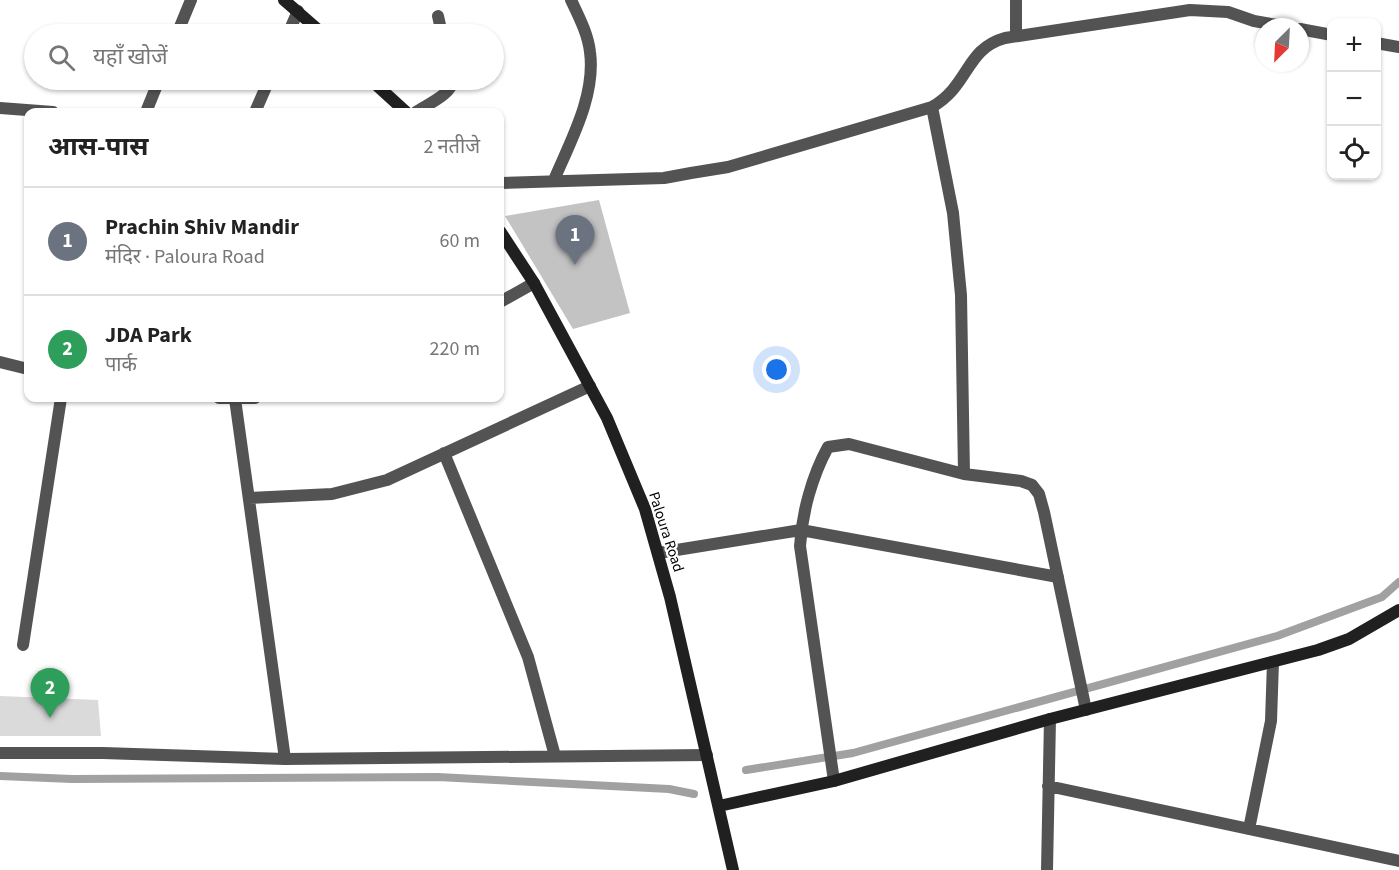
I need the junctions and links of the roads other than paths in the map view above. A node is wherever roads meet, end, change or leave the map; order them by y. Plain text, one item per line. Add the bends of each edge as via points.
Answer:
1 (190, 0) edge
2 (284, 0) edge
3 (571, 0) edge
4 (1016, 0) edge
5 (298, 11) junction
6 (438, 16) dead end
7 (1255, 21) edge
8 (181, 24) edge
9 (292, 24) edge
10 (312, 24) edge
11 (440, 24) edge
12 (1309, 31) edge
13 (1327, 34) edge
14 (1016, 36) junction
15 (1381, 44) edge
16 (1399, 47) edge
17 (155, 90) edge
18 (265, 90) edge
19 (382, 90) edge
20 (449, 90) edge
21 (932, 106) junction
22 (0, 108) edge
23 (148, 108) edge
24 (257, 108) edge
25 (402, 108) edge
26 (422, 108) edge
27 (24, 110) edge
28 (554, 180) junction
29 (504, 183) edge
30 (504, 237) edge
31 (534, 283) junction
32 (504, 300) edge
33 (0, 362) edge
34 (24, 368) edge
35 (590, 386) junction
36 (60, 402) edge
37 (235, 402) edge
38 (444, 453) junction
39 (964, 474) junction
40 (249, 498) junction
41 (801, 530) junction
42 (658, 553) junction
43 (1059, 578) junction
44 (1399, 610) edge
45 (22, 645) dead end
46 (1273, 662) junction
47 (1085, 704) junction
48 (1050, 719) junction
49 (0, 753) edge
50 (707, 755) junction
51 (555, 756) junction
52 (285, 759) junction
53 (833, 775) junction
54 (1048, 786) junction
55 (719, 806) junction
56 (1249, 829) junction
57 (1399, 861) edge
58 (733, 870) edge
59 (1047, 870) edge

1 - 8 street
2 - 5 main road
3 - 28 street via 586,33 591,69 577,126
4 - 14 street
5 - 9 street
5 - 10 main road
6 - 11 street
7 - 14 street via 1228,12 1190,10
12 - 13 street
14 - 21 street via 992,41 981,48 954,92
15 - 16 street
17 - 23 street
18 - 24 street
19 - 25 main road
20 - 26 street
21 - 28 street via 728,167 664,178
21 - 39 street via 953,213 962,295
22 - 27 street
28 - 29 street
30 - 31 main road, Paloura Road
31 - 32 street
31 - 35 main road, Paloura Road
33 - 34 street
35 - 38 street
35 - 42 main road, Paloura Road via 645,509
36 - 45 street
37 - 40 street
38 - 40 street via 359,489
38 - 51 street via 528,657
39 - 41 street via 849,444 828,447 817,471
39 - 43 street via 1032,485 1040,494
40 - 52 street
41 - 42 street
41 - 43 street
41 - 53 street via 800,546
42 - 50 main road, Paloura Road
43 - 47 street
44 - 46 main road via 1348,639
46 - 47 main road
46 - 56 street via 1271,721
47 - 48 main road
48 - 53 main road
48 - 54 street
49 - 52 street
50 - 51 street
50 - 55 main road, Paloura Road
51 - 52 street
53 - 55 main road
54 - 56 street
54 - 59 street
55 - 58 main road, Paloura Road
56 - 57 street

